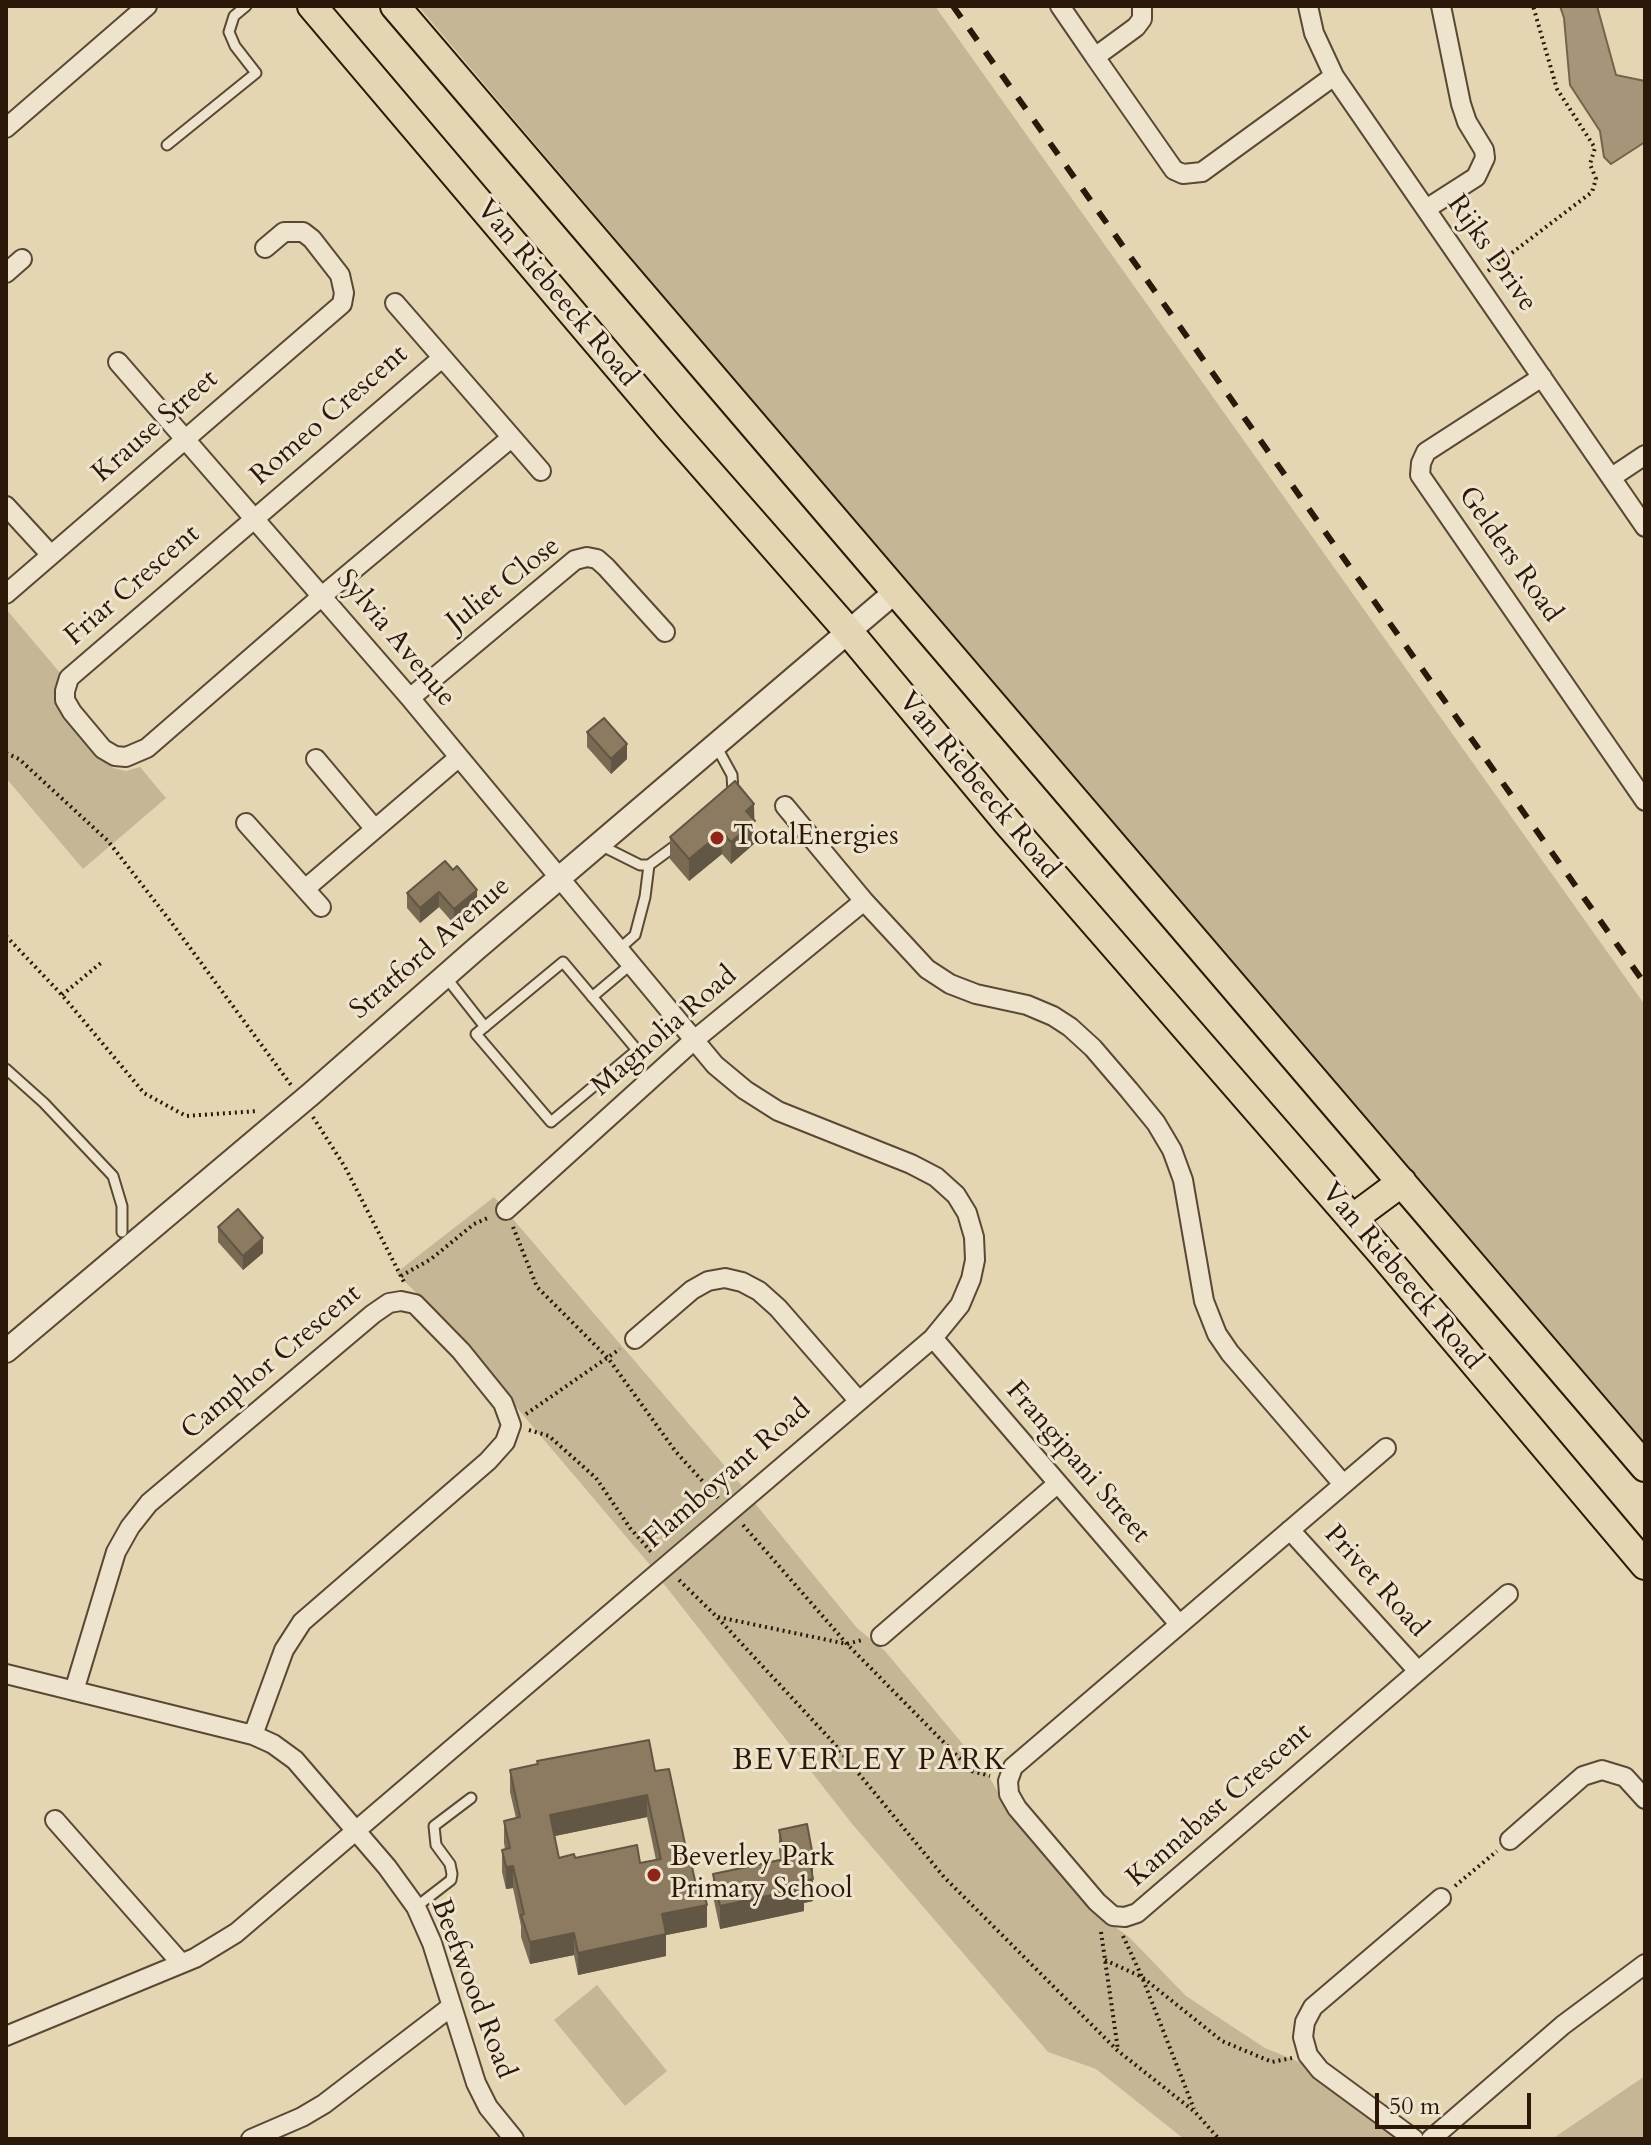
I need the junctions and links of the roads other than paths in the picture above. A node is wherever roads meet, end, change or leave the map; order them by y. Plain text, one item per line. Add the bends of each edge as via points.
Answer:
1 (147, 6) edge
2 (246, 6) edge
3 (312, 6) edge
4 (395, 6) edge
5 (1060, 6) edge
6 (1142, 6) edge
7 (1308, 6) edge
8 (1441, 6) edge
9 (1095, 57) junction
10 (1334, 76) junction
11 (6, 128) edge
12 (167, 145) dead end
13 (1426, 209) junction
14 (265, 248) dead end
15 (22, 259) dead end
16 (6, 273) edge
17 (395, 303) dead end
18 (442, 358) junction
19 (118, 362) dead end
20 (1542, 377) junction
21 (511, 438) junction
22 (184, 439) junction
23 (1645, 455) edge
24 (541, 471) dead end
25 (1612, 477) junction
26 (6, 506) edge
27 (255, 518) junction
28 (1645, 527) edge
29 (51, 555) junction
30 (895, 592) junction
31 (6, 594) edge
32 (322, 596) junction
33 (848, 631) junction
34 (665, 632) dead end
35 (410, 698) junction
36 (715, 744) junction
37 (458, 758) junction
38 (316, 759) dead end
39 (731, 797) edge
40 (1645, 801) edge
41 (785, 806) dead end
42 (246, 823) dead end
43 (374, 828) junction
44 (688, 835) edge
45 (598, 844) junction
46 (649, 865) junction
47 (558, 879) junction
48 (305, 889) junction
49 (864, 901) junction
50 (321, 907) dead end
51 (624, 957) junction
52 (445, 976) junction
53 (592, 997) junction
54 (485, 1027) junction
55 (693, 1041) junction
56 (6, 1069) edge
57 (1402, 1182) junction
58 (506, 1210) road end
59 (1352, 1219) junction
60 (122, 1232) dead end
61 (933, 1338) junction
62 (635, 1339) road end
63 (6, 1351) edge
64 (858, 1400) junction
65 (1386, 1448) dead end
66 (1645, 1467) edge
67 (1057, 1484) junction
68 (1343, 1484) junction
69 (1290, 1530) junction
70 (1645, 1565) edge
71 (1508, 1594) dead end
72 (1179, 1624) junction
73 (881, 1636) road end
74 (1418, 1671) junction
75 (6, 1674) edge
76 (74, 1691) junction
77 (253, 1735) junction
78 (471, 1798) dead end
79 (1645, 1799) edge
80 (55, 1820) dead end
81 (354, 1830) junction
82 (1510, 1840) road end
83 (1441, 1898) road end
84 (416, 1907) junction
85 (181, 1963) junction
86 (1645, 1964) edge
87 (452, 2006) junction
88 (6, 2036) edge
89 (251, 2139) edge
90 (514, 2139) edge
91 (1414, 2139) edge
92 (1431, 2139) edge

1 - 11 street
2 - 12 lane via 234,16 229,32 256,73
3 - 33 main road, Van Riebeeck Road
4 - 30 main road
5 - 9 street
6 - 9 street via 1136,27
7 - 10 street, Rijks Drive
8 - 13 street via 1461,104 1485,158 1476,177
9 - 10 street via 1174,170 1183,174 1202,172
10 - 13 street, Rijks Drive
13 - 20 street, Rijks Drive
14 - 22 street, Krause Street via 284,232 303,232 340,275 342,304
15 - 16 street
17 - 18 street, Romeo Crescent
18 - 21 street, Romeo Crescent
18 - 27 street, Romeo Crescent
19 - 22 street, Sylvia Avenue
20 - 25 street, Rijks Drive
20 - 40 street, Gelders Road via 1426,452 1420,475
21 - 24 street, Romeo Crescent
21 - 32 street
22 - 27 street, Sylvia Avenue
22 - 29 street, Krause Street
23 - 25 street
25 - 28 street, Rijks Drive
26 - 29 street
27 - 32 street, Sylvia Avenue
27 - 32 street, Friar Crescent via 69,678 65,700 103,749 126,757 147,748
29 - 31 street, Krause Street
30 - 33 street, Stratford Avenue
30 - 57 main road
32 - 35 street, Sylvia Avenue
33 - 36 street, Stratford Avenue
33 - 59 main road, Van Riebeeck Road
34 - 35 street, Juliet Close via 597,559 575,560
35 - 37 street, Sylvia Avenue
36 - 39 lane via 732,775
36 - 45 street, Stratford Avenue
37 - 43 street
37 - 47 street, Sylvia Avenue
38 - 43 street
41 - 49 street
42 - 48 street
43 - 48 street
44 - 46 lane
45 - 46 lane
45 - 47 street, Stratford Avenue
46 - 51 lane via 635,935
47 - 51 street, Flamboyant Road
47 - 52 street, Stratford Avenue
48 - 50 street
49 - 55 street, Magnolia Road
49 - 68 street via 936,976 976,994 1053,1016 1093,1048 1129,1090 1156,1123 1183,1180 1204,1301 1217,1334
51 - 53 lane
51 - 55 street, Flamboyant Road
52 - 54 lane
52 - 63 street, Stratford Avenue
53 - 54 lane via 563,962
53 - 54 lane via 637,1050 551,1122 476,1034
55 - 58 street, Magnolia Road
55 - 61 street, Flamboyant Road via 745,1090 778,1111 911,1164 956,1195 967,1213 975,1260 960,1305
56 - 60 lane via 113,1176 122,1206
57 - 59 main road
57 - 66 main road
59 - 70 main road, Van Riebeeck Road
61 - 64 street, Flamboyant Road
61 - 67 street, Frangipani Street
62 - 64 street via 708,1281 742,1282 778,1308
64 - 81 street, Flamboyant Road
65 - 68 street, Kannabast Crescent
67 - 72 street, Frangipani Street
67 - 73 street
68 - 69 street, Kannabast Crescent
69 - 72 street, Kannabast Crescent
69 - 74 street, Privet Road
71 - 74 street, Kannabast Crescent
72 - 74 street, Kannabast Crescent via 1013,1767 1008,1781 1017,1808 1113,1916 1137,1913 1151,1903
75 - 76 street, Beefwood Road
76 - 77 street, Beefwood Road
76 - 77 street, Camphor Crescent via 116,1552 149,1503 373,1314 389,1303 415,1304 503,1403 511,1425 505,1442 302,1622 284,1650
77 - 81 street, Beefwood Road via 295,1760
78 - 84 lane via 434,1826 451,1880
79 - 82 street via 1625,1777 1602,1770 1583,1776
80 - 85 street
81 - 84 street, Beefwood Road
81 - 85 street, Flamboyant Road via 236,1933
83 - 91 street via 1313,2007 1303,2037 1320,2070
84 - 87 street, Beefwood Road
85 - 88 street, Flamboyant Road
86 - 92 street via 1563,2025
87 - 89 street via 324,2104
87 - 90 street, Beefwood Road via 476,2083

